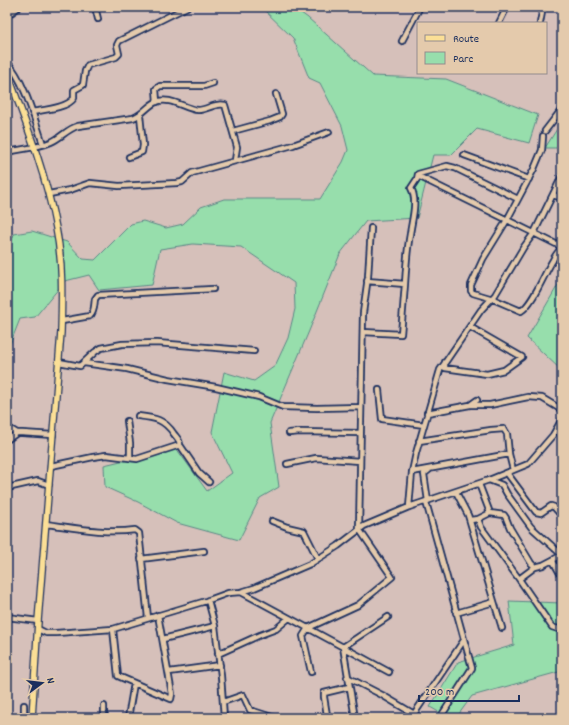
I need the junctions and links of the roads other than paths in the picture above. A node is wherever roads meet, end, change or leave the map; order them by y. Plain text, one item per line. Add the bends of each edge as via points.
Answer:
1 (19, 7) edge
2 (95, 7) edge
3 (187, 7) edge
4 (420, 7) edge
5 (507, 7) edge
6 (543, 7) edge
7 (7, 16) edge
8 (98, 18) dead end
9 (500, 22) edge
10 (540, 22) edge
11 (402, 41) dead end
12 (7, 62) edge
13 (7, 72) edge
14 (213, 82) dead end
15 (276, 94) dead end
16 (157, 102) junction
17 (562, 109) edge
18 (32, 112) junction
19 (140, 115) junction
20 (545, 130) dead end
21 (233, 131) junction
22 (329, 132) dead end
23 (543, 136) dead end
24 (43, 144) junction
25 (34, 147) junction
26 (7, 152) edge
27 (464, 155) dead end
28 (128, 158) dead end
29 (235, 160) junction
30 (418, 176) junction
31 (562, 176) edge
32 (7, 178) edge
33 (529, 179) junction
34 (7, 189) edge
35 (49, 194) junction
36 (553, 195) junction
37 (562, 198) edge
38 (518, 199) junction
39 (507, 220) junction
40 (371, 228) dead end
41 (534, 233) junction
42 (562, 247) edge
43 (368, 281) junction
44 (405, 284) junction
45 (213, 289) dead end
46 (493, 299) junction
47 (62, 321) junction
48 (470, 327) junction
49 (363, 332) junction
50 (254, 351) dead end
51 (445, 361) junction
52 (59, 362) junction
53 (84, 363) junction
54 (379, 390) dead end
55 (477, 400) dead end
56 (470, 405) junction
57 (361, 407) junction
58 (562, 410) edge
59 (427, 413) junction
60 (138, 416) dead end
61 (562, 419) edge
62 (127, 421) dead end
63 (424, 425) junction
64 (7, 427) edge
65 (360, 433) junction
66 (17, 434) junction
67 (289, 434) dead end
68 (53, 435) junction
69 (7, 440) edge
70 (419, 441) junction
71 (180, 445) junction
72 (509, 454) junction
73 (130, 458) junction
74 (360, 461) junction
75 (287, 464) dead end
76 (50, 466) junction
77 (430, 469) junction
78 (513, 470) junction
79 (412, 472) junction
80 (507, 473) junction
81 (489, 480) junction
82 (209, 482) dead end
83 (479, 484) junction
84 (49, 485) junction
85 (7, 488) edge
86 (456, 492) junction
87 (427, 502) junction
88 (409, 507) junction
89 (490, 513) junction
90 (562, 516) edge
91 (478, 519) junction
92 (470, 520) junction
93 (272, 521) dead end
94 (46, 524) junction
95 (359, 529) junction
96 (204, 551) dead end
97 (562, 555) edge
98 (141, 559) junction
99 (318, 559) junction
100 (553, 561) junction
101 (535, 567) junction
102 (562, 577) edge
103 (519, 579) junction
104 (241, 592) junction
105 (208, 600) junction
106 (494, 602) junction
107 (456, 612) junction
108 (158, 615) junction
109 (7, 617) edge
110 (388, 617) dead end
111 (148, 618) junction
112 (289, 618) junction
113 (38, 621) junction
114 (214, 626) junction
115 (562, 627) edge
116 (308, 628) junction
117 (502, 628) dead end
118 (38, 629) junction
119 (113, 629) junction
120 (163, 639) junction
121 (464, 640) junction
122 (343, 647) junction
123 (218, 654) junction
124 (220, 665) junction
125 (168, 672) junction
126 (311, 672) dead end
127 (389, 672) dead end
128 (347, 677) junction
129 (134, 683) junction
130 (349, 686) junction
131 (223, 702) junction
132 (24, 705) dead end
133 (104, 706) dead end
134 (414, 714) junction
135 (327, 715) dead end
136 (24, 718) edge
137 (32, 718) edge
138 (104, 718) edge
139 (128, 718) edge
140 (224, 718) edge
141 (275, 718) edge
142 (355, 718) edge
143 (409, 718) edge
144 (440, 718) edge

1 - 7 street
2 - 8 street
3 - 18 street via 119,41 119,54 116,56 88,65 83,85 74,90 72,101 55,108
4 - 11 street
5 - 9 street
6 - 10 street
12 - 18 street via 16,72
13 - 25 main road
14 - 16 street via 204,86 157,87
15 - 21 street via 282,114 280,117
16 - 19 street
16 - 21 street via 172,102 197,110 223,104
17 - 20 street
18 - 24 street
19 - 24 street via 78,126
19 - 28 street via 142,152
21 - 29 street via 237,146
22 - 29 street via 293,145
23 - 33 street via 542,150
24 - 25 street
25 - 26 street
25 - 35 main road
27 - 33 street
29 - 35 street via 190,174 182,182 177,183 119,186 90,183
30 - 38 street via 447,166
30 - 39 street
30 - 44 street via 410,188 414,194 414,216
31 - 36 street
32 - 34 street
33 - 38 street
35 - 47 main road via 57,230
36 - 37 street
36 - 41 street
38 - 39 street
39 - 41 street
39 - 46 street via 483,259 470,288 473,293
40 - 43 street
41 - 42 street
41 - 46 street
42 - 46 street via 524,310 518,311
43 - 44 street
43 - 49 street
44 - 49 street via 401,334
45 - 47 street via 98,295 95,298 93,314
46 - 48 street via 481,310
47 - 52 main road
48 - 51 street
48 - 51 street via 522,357 504,370 487,374 445,368
49 - 57 street
50 - 53 street via 157,343 122,344 101,348
51 - 59 street
52 - 53 street via 78,367
52 - 68 main road
53 - 57 street via 216,387 259,397 283,407
54 - 63 street via 382,419
55 - 56 street
56 - 58 street via 490,404 528,396 542,398
56 - 59 street
57 - 65 street
59 - 63 street
60 - 71 street via 161,420 169,425
61 - 78 street via 553,435 528,464
62 - 73 street
63 - 70 street
64 - 66 street
65 - 67 street
65 - 74 street
66 - 68 street
66 - 69 street
68 - 76 main road
70 - 72 street via 504,429 508,434
70 - 79 street
71 - 73 street via 137,459
71 - 82 street via 199,473
72 - 77 street
72 - 78 street
73 - 76 street via 100,456
74 - 75 street via 316,458
74 - 95 street
76 - 84 main road
77 - 79 street
77 - 87 street via 424,474
78 - 80 street
79 - 88 street
80 - 81 street
80 - 90 street via 536,512 541,514 551,506
81 - 83 street
81 - 97 street via 502,485 531,527
83 - 86 street
83 - 89 street
84 - 85 street via 38,481
84 - 94 main road
86 - 87 street
86 - 92 street
87 - 88 street
87 - 107 street
88 - 95 street
89 - 91 street
89 - 101 street via 504,515
91 - 92 street
91 - 103 street via 480,527
92 - 106 street
93 - 99 street via 304,531
94 - 98 street via 101,531 135,530 139,533
94 - 113 main road
95 - 99 street
95 - 116 street via 392,576 358,605
96 - 98 street
97 - 100 street
98 - 111 street
99 - 104 street
100 - 101 street
100 - 102 street
101 - 103 street
103 - 115 street via 552,626 558,629
104 - 105 street via 230,592
104 - 112 street
105 - 108 street
105 - 114 street
106 - 107 street
106 - 117 street
107 - 121 street
108 - 111 street
108 - 120 street
109 - 113 street
110 - 122 street
111 - 119 street
112 - 116 street
112 - 123 street via 276,629
113 - 118 main road
114 - 120 street
114 - 123 street
116 - 122 street
116 - 126 street via 304,636
118 - 119 street via 46,633
118 - 137 main road
119 - 129 street via 118,676
120 - 125 street
121 - 134 street
121 - 144 street via 472,668
122 - 127 street
122 - 128 street
123 - 124 street
124 - 125 street
124 - 131 street
125 - 129 street via 171,699
128 - 130 street
128 - 134 street
129 - 139 street
130 - 135 street via 324,693
130 - 142 street
131 - 140 street
131 - 141 street via 242,695 250,710
132 - 136 street
133 - 138 street
134 - 143 street

